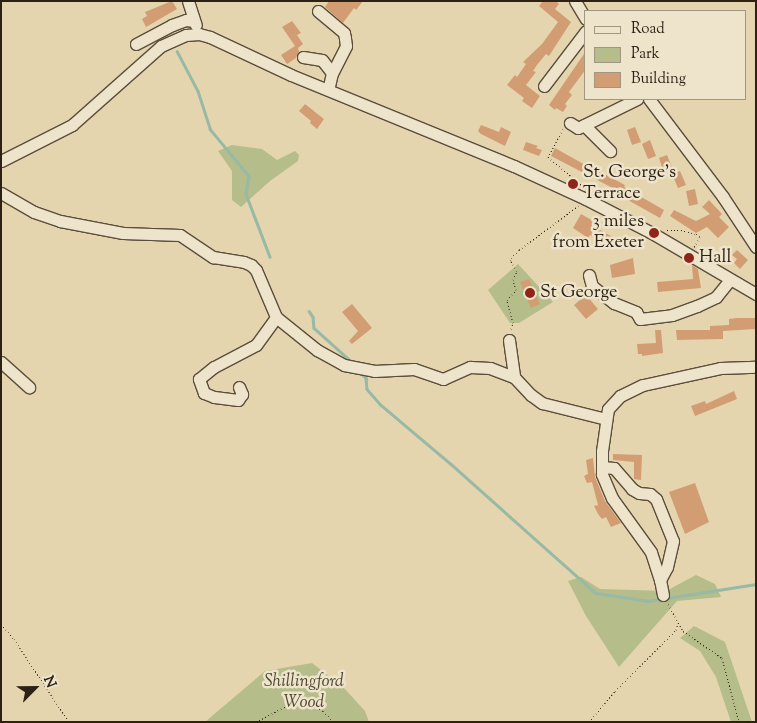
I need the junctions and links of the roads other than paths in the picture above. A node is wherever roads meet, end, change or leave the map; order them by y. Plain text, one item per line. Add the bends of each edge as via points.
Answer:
1 (188, 1) edge
2 (575, 1) edge
3 (318, 12) dead end
4 (584, 15) edge
5 (194, 21) junction
6 (199, 34) junction
7 (584, 34) edge
8 (136, 44) dead end
9 (303, 57) dead end
10 (332, 73) junction
11 (544, 86) dead end
12 (328, 90) junction
13 (635, 100) edge
14 (649, 100) edge
15 (570, 123) road end
16 (584, 125) junction
17 (610, 150) dead end
18 (1, 160) edge
19 (1, 193) edge
20 (756, 247) edge
21 (589, 275) dead end
22 (730, 280) junction
23 (756, 294) edge
24 (276, 317) junction
25 (510, 340) road end
26 (1, 362) edge
27 (756, 367) edge
28 (514, 376) junction
29 (29, 387) dead end
30 (239, 387) dead end
31 (606, 419) junction
32 (602, 468) junction
33 (660, 580) junction
34 (664, 598) road end

1 - 5 street
2 - 4 street
3 - 10 street via 344,33 346,46
5 - 6 street
5 - 8 street via 172,24
6 - 12 street
6 - 18 street via 186,35 161,46 72,125
7 - 11 street
9 - 10 street via 322,60
10 - 12 street
12 - 22 street via 514,166 652,234
13 - 16 street
14 - 20 street via 723,197
15 - 16 street via 578,128
16 - 17 street
19 - 24 street via 34,212 60,221 123,233 180,236 213,258 252,265
21 - 22 street via 592,286 614,303 636,312 640,319 672,316 716,298
22 - 23 street
24 - 28 street via 317,350 344,365 374,371 414,368 444,379 470,367
24 - 30 street via 256,345 214,367 199,379 204,393 214,397 238,400 242,394
25 - 28 street
26 - 29 street
27 - 31 street via 720,368 644,385 620,396 608,409
28 - 31 street via 542,403
31 - 32 street
32 - 33 street via 612,498 643,539 655,560
32 - 33 street via 614,468 632,489 656,499 673,541 667,568
33 - 34 street

